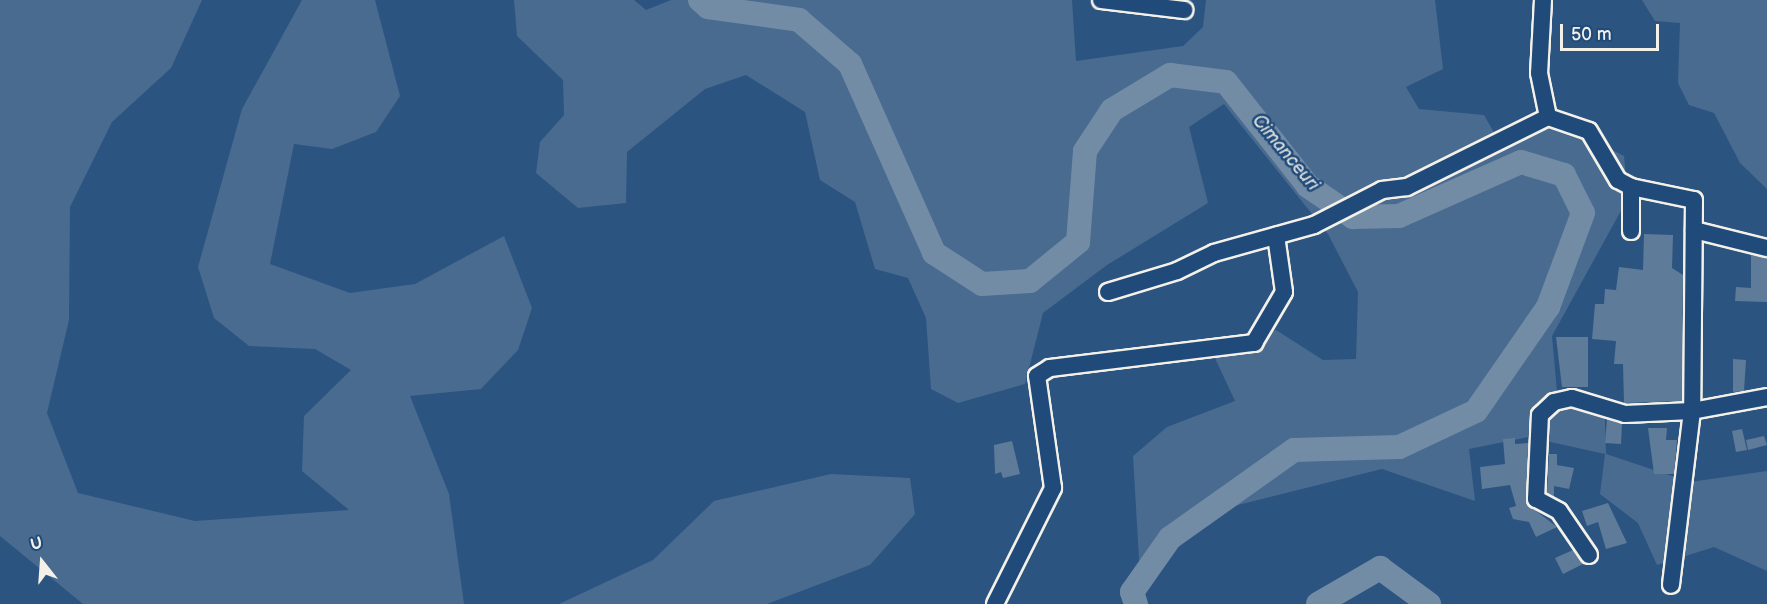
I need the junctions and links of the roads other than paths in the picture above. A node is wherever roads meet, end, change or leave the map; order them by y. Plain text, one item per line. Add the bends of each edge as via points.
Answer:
1 (1101, 0) edge
2 (1543, 0) edge
3 (1184, 10) dead end
4 (1548, 117) junction
5 (1631, 187) junction
6 (1694, 230) junction
7 (1631, 231) dead end
8 (1276, 236) junction
9 (1767, 248) edge
10 (1108, 292) dead end
11 (1767, 397) edge
12 (1692, 411) junction
13 (1589, 555) dead end
14 (1671, 585) dead end
15 (995, 604) edge

1 - 3 street
2 - 4 street via 1539,73
4 - 5 street via 1589,131 1618,180
4 - 8 street via 1407,187 1382,190 1314,225
5 - 6 street via 1694,200
5 - 7 street
6 - 9 street
6 - 12 street
8 - 10 street
8 - 15 street via 1284,292 1254,343 1050,368 1037,376 1053,488
11 - 12 street
12 - 13 street via 1625,414 1572,398 1554,402 1540,415 1536,499 1559,511
12 - 14 street

